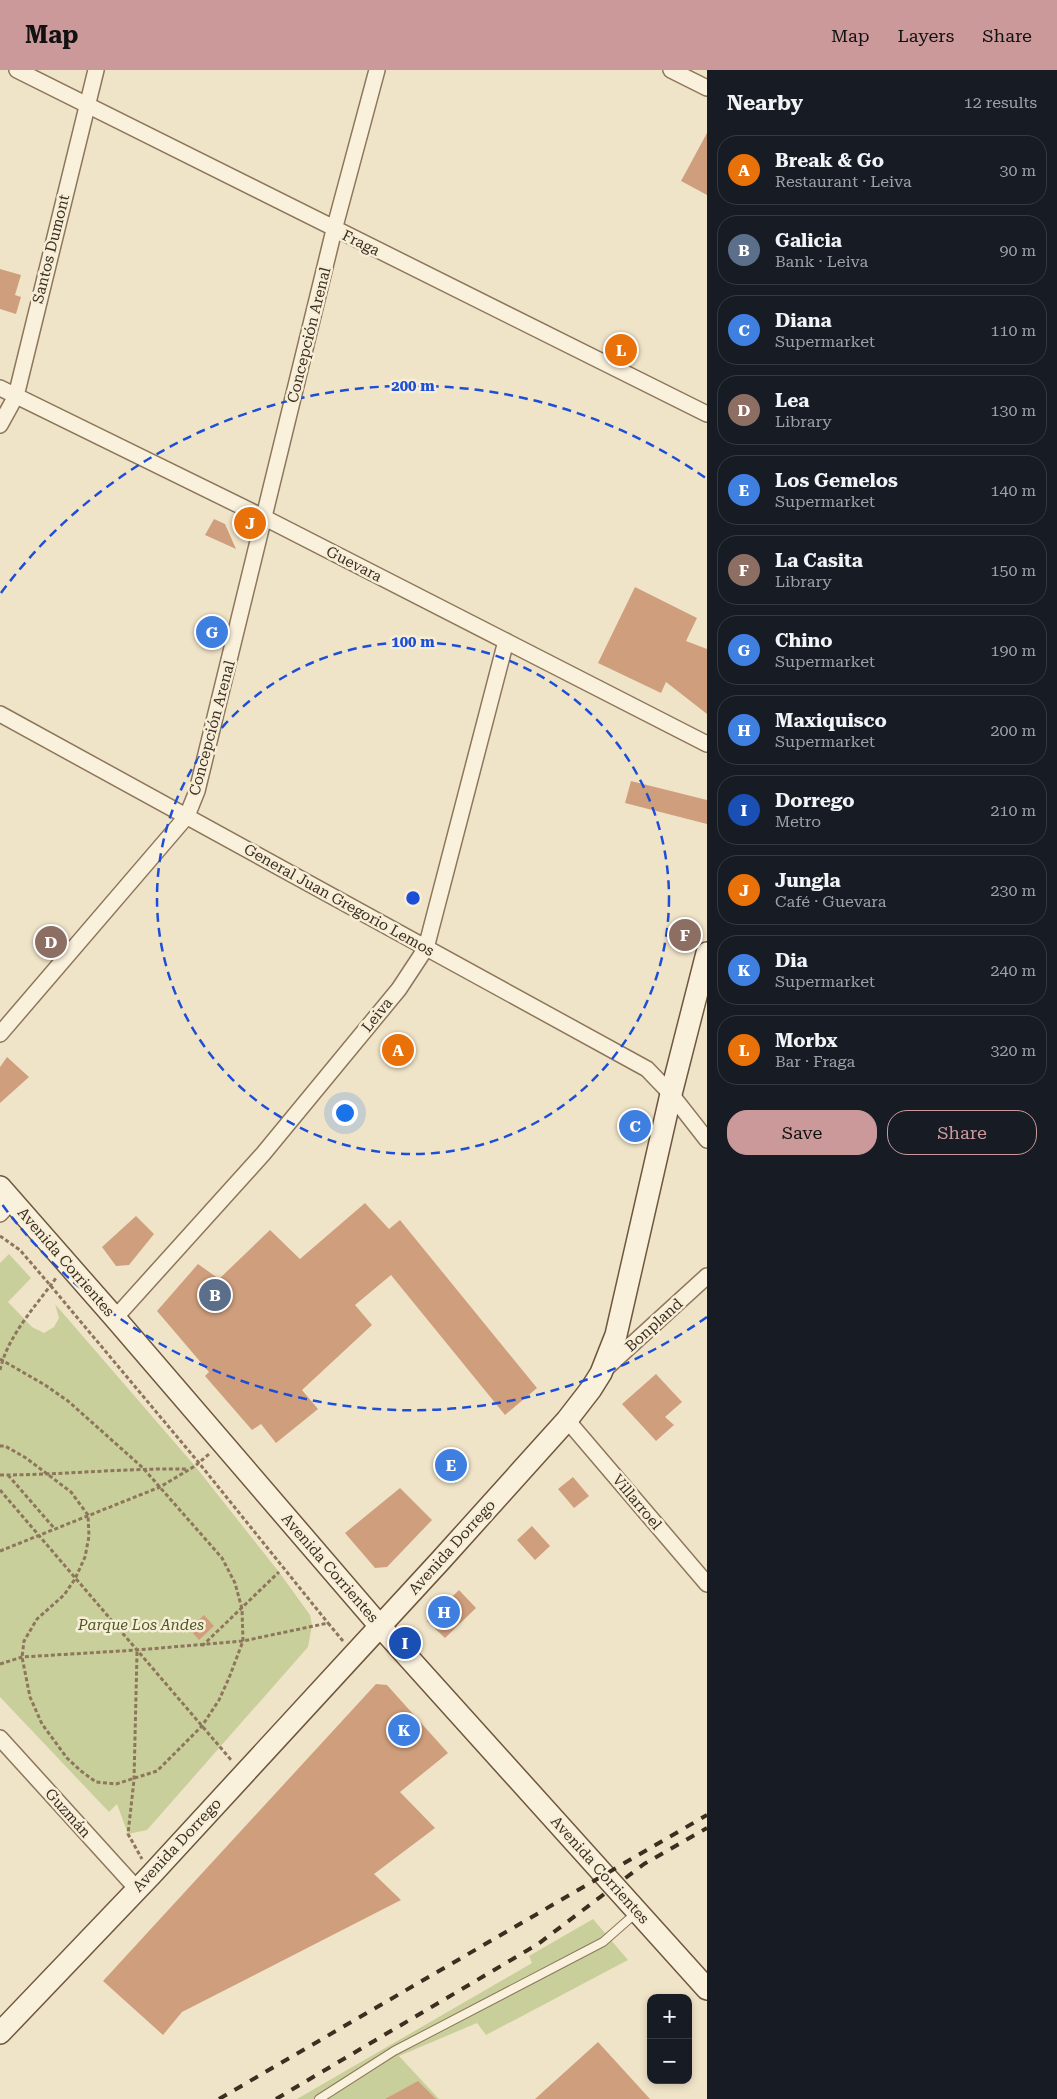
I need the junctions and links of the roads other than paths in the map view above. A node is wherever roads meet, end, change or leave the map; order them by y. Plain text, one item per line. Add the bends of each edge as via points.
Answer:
1 (17, 70) edge
2 (96, 70) edge
3 (377, 70) edge
4 (671, 70) edge
5 (707, 88) edge
6 (87, 105) junction
7 (334, 230) junction
8 (0, 388) edge
9 (16, 396) junction
10 (707, 414) edge
11 (0, 425) edge
12 (265, 518) junction
13 (506, 641) junction
14 (0, 714) edge
15 (707, 744) edge
16 (187, 816) junction
17 (426, 948) junction
18 (707, 953) edge
19 (0, 1034) edge
20 (671, 1094) junction
21 (707, 1140) edge
22 (4, 1200) edge
23 (707, 1276) edge
24 (115, 1318) junction
25 (601, 1373) junction
26 (567, 1420) junction
27 (707, 1584) edge
28 (379, 1625) junction
29 (0, 1738) edge
30 (144, 1882) junction
31 (638, 1911) junction
32 (707, 1988) edge
33 (0, 2033) edge
34 (319, 2099) edge

1 - 6 street, Fraga
2 - 6 street, Santos Dumont
3 - 7 street, Concepción Arenal
4 - 5 street
6 - 7 street, Fraga
6 - 9 street, Santos Dumont
7 - 10 street, Fraga
7 - 12 street, Concepción Arenal
8 - 9 street, Guevara
9 - 11 street, Santos Dumont
9 - 12 street, Guevara
12 - 13 street, Guevara
12 - 16 street, Concepción Arenal
13 - 15 street, Guevara
13 - 17 street, Leiva
14 - 16 street, General Juan Gregorio Lemos
16 - 17 street, General Juan Gregorio Lemos
16 - 19 street, Concepción Arenal
17 - 20 street, General Juan Gregorio Lemos via 648,1069
17 - 24 street, Leiva via 399,989 263,1154
18 - 20 main road, Avenida Dorrego
20 - 21 street, General Juan Gregorio Lemos
20 - 25 main road, Avenida Dorrego via 616,1335
22 - 24 main road, Avenida Corrientes via 67,1263
23 - 25 street, Bonpland
24 - 28 main road, Avenida Corrientes
25 - 26 main road, Avenida Dorrego
26 - 27 street, Villarroel
26 - 28 main road, Avenida Dorrego
28 - 30 main road, Avenida Dorrego
28 - 31 main road, Avenida Corrientes
29 - 30 street, Guzmán
30 - 33 main road, Avenida Dorrego
31 - 32 main road, Avenida Corrientes
31 - 34 lane via 603,1942 394,2051

